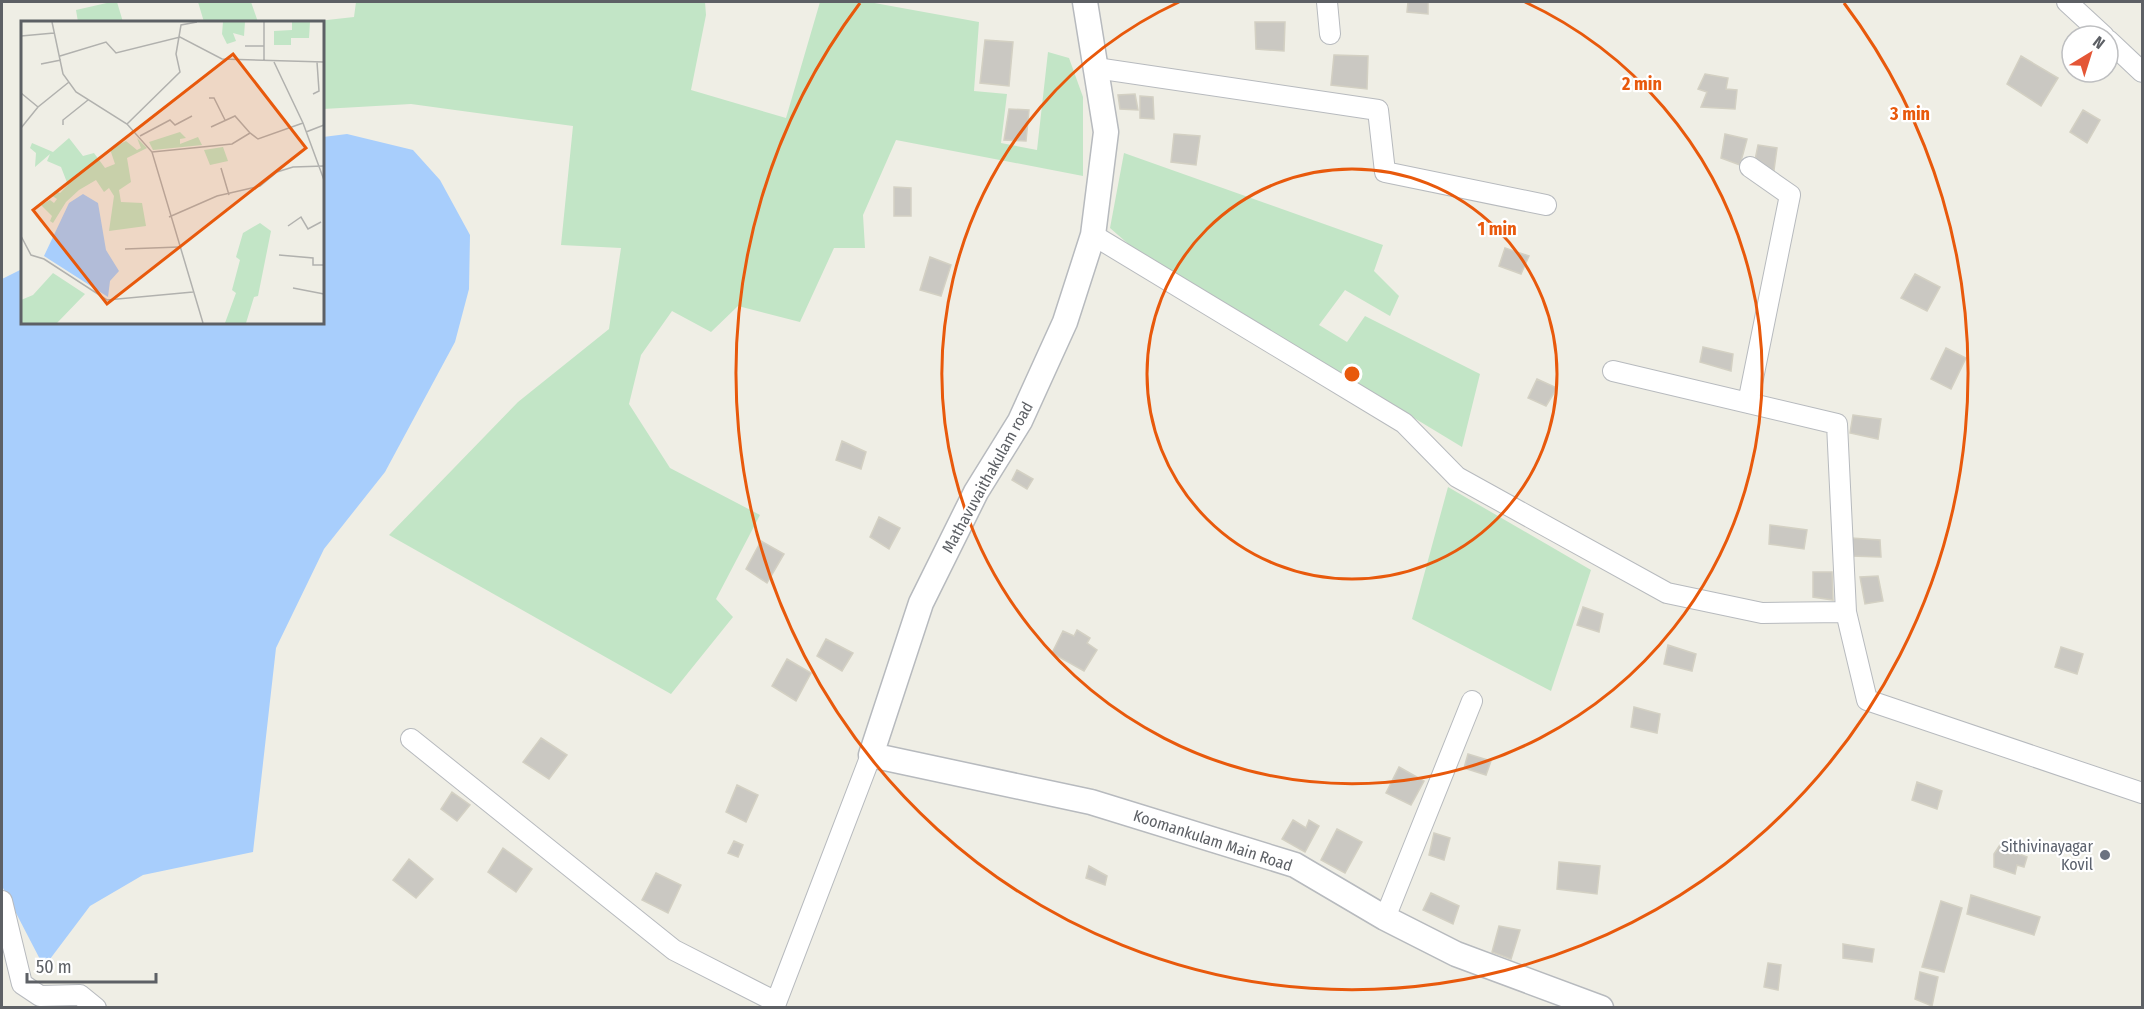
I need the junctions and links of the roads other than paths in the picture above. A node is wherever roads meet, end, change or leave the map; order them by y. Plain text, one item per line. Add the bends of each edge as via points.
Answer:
1 (1085, 2) edge
2 (1327, 2) edge
3 (2067, 2) edge
4 (2091, 24) edge
5 (1330, 34) dead end
6 (2120, 51) edge
7 (1096, 68) junction
8 (2142, 72) edge
9 (1750, 167) dead end
10 (1546, 205) dead end
11 (1093, 235) junction
12 (1613, 371) dead end
13 (1748, 403) junction
14 (1846, 612) junction
15 (1472, 701) dead end
16 (411, 739) dead end
17 (871, 755) junction
18 (2142, 793) edge
19 (2, 901) edge
20 (1385, 918) junction
21 (775, 1005) edge
22 (96, 1008) edge
23 (1601, 1008) edge

1 - 7 street, Mathavuvaithakulam road
2 - 5 street
3 - 4 street
6 - 8 street
7 - 10 street via 1378,110 1385,172
7 - 11 street, Mathavuvaithakulam road via 1106,132
9 - 13 street via 1790,195
11 - 14 street via 1404,423 1456,477 1667,593 1762,613
11 - 17 street, Mathavuvaithakulam road via 1065,322 1020,421 976,492 921,603
12 - 13 street
13 - 14 street via 1837,424
14 - 18 street via 1867,700
15 - 20 street
16 - 21 street via 674,950
17 - 20 street, Koomankulam Main Road via 1091,802 1295,865
17 - 21 street, Mathavuvaithakulam road
19 - 22 street via 22,984 40,996 80,995
20 - 23 street, Koomankulam Main Road via 1456,954

